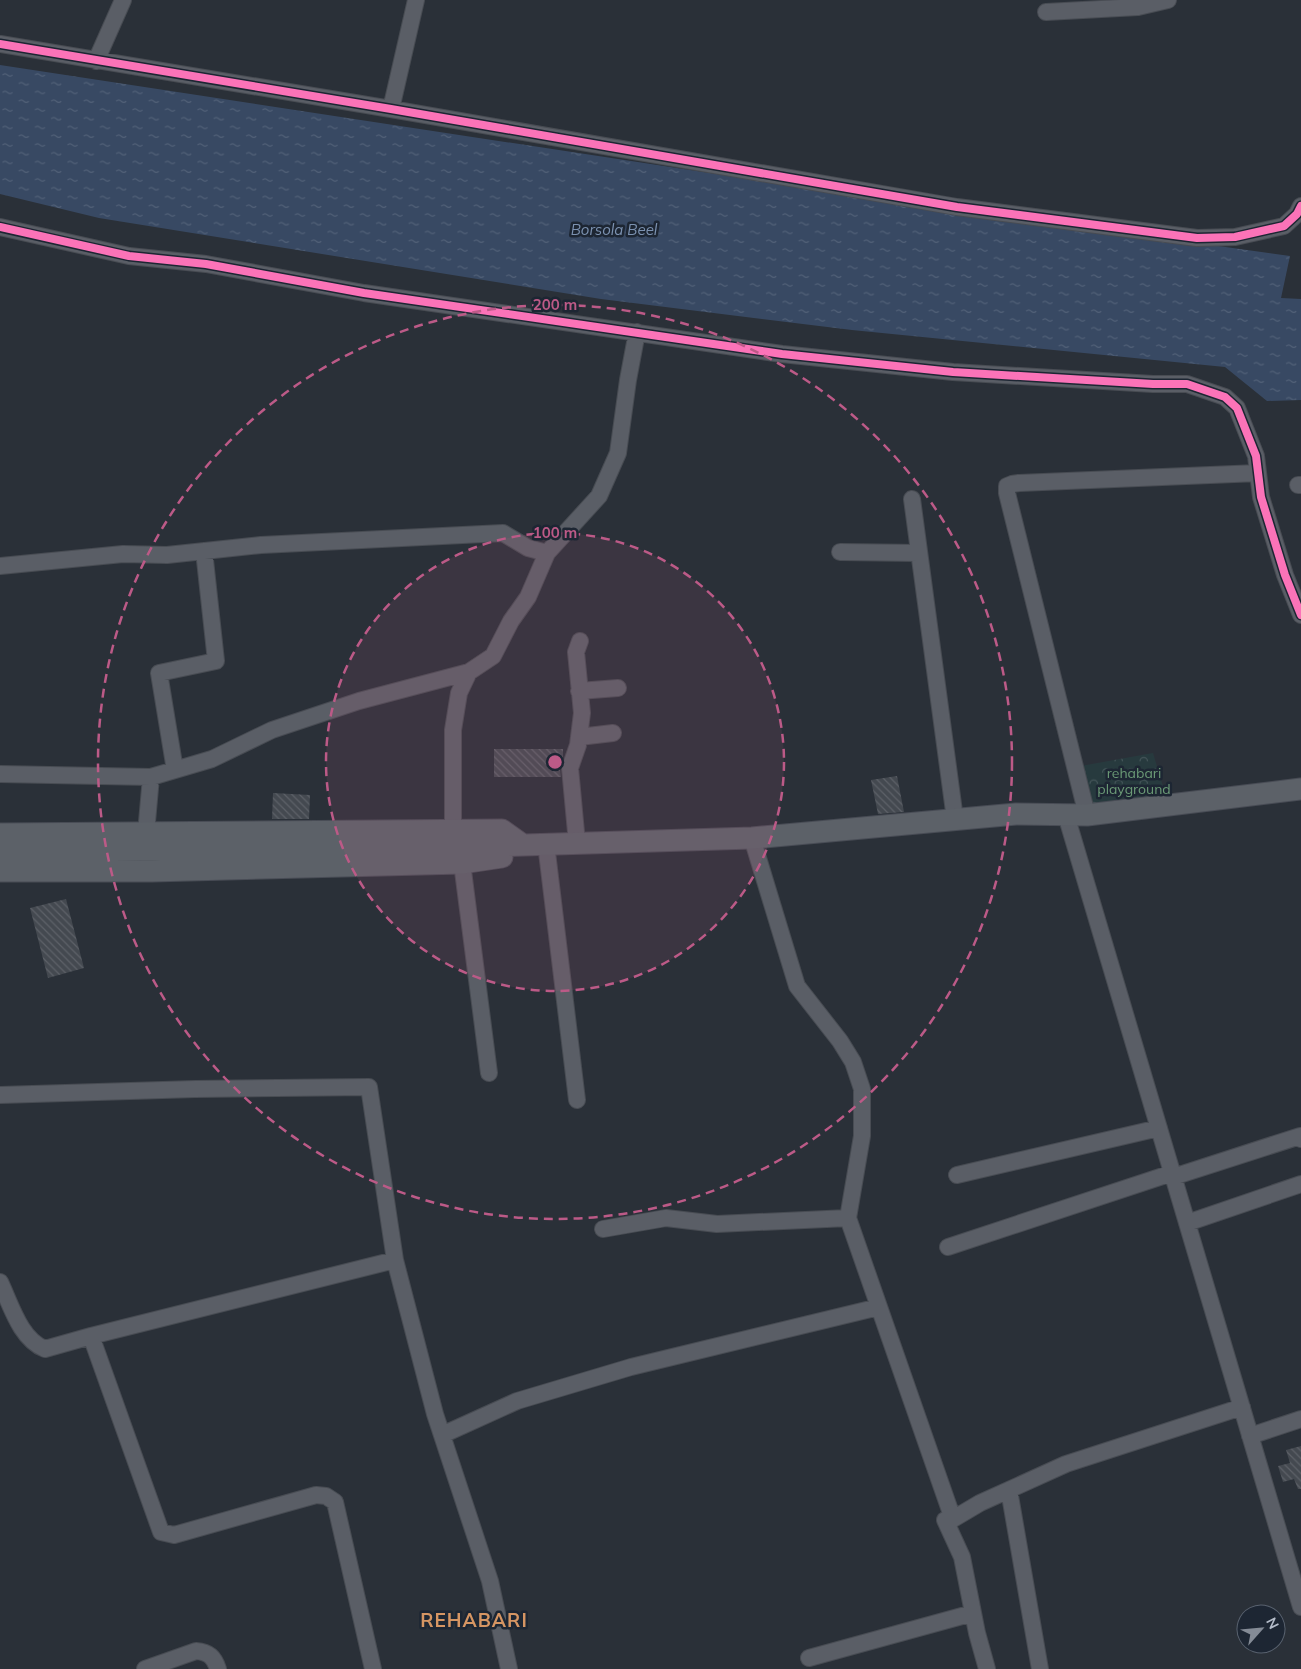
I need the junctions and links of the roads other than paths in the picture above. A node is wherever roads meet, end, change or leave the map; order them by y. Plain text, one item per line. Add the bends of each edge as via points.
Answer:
1 (123, 0) edge
2 (416, 0) edge
3 (1168, 0) edge
4 (1046, 12) dead end
5 (0, 44) edge
6 (96, 61) junction
7 (391, 109) junction
8 (1301, 206) edge
9 (0, 227) edge
10 (637, 332) junction
11 (1258, 473) junction
12 (912, 498) dead end
13 (204, 551) junction
14 (840, 552) dead end
15 (547, 553) junction
16 (919, 553) junction
17 (0, 566) edge
18 (1301, 615) edge
19 (580, 641) dead end
20 (469, 672) junction
21 (618, 688) dead end
22 (580, 691) junction
23 (613, 733) dead end
24 (579, 736) junction
25 (176, 770) junction
26 (0, 774) edge
27 (151, 778) junction
28 (1301, 789) edge
29 (1077, 815) junction
30 (956, 819) junction
31 (453, 831) junction
32 (146, 833) junction
33 (0, 834) edge
34 (752, 838) junction
35 (577, 843) junction
36 (546, 844) junction
37 (524, 845) junction
38 (0, 851) edge
39 (462, 863) junction
40 (0, 871) edge
41 (489, 1073) dead end
42 (0, 1095) edge
43 (577, 1100) dead end
44 (1159, 1128) junction
45 (1301, 1139) edge
46 (957, 1175) dead end
47 (1173, 1175) junction
48 (1301, 1184) edge
49 (848, 1218) junction
50 (1187, 1223) junction
51 (603, 1229) dead end
52 (948, 1247) dead end
53 (396, 1260) junction
54 (0, 1282) edge
55 (880, 1307) junction
56 (91, 1336) junction
57 (1242, 1406) junction
58 (1301, 1419) edge
59 (442, 1435) junction
60 (1250, 1436) junction
61 (1009, 1490) junction
62 (953, 1519) junction
63 (1300, 1602) edge
64 (973, 1613) junction
65 (809, 1658) dead end
66 (145, 1669) edge
67 (218, 1669) edge
68 (373, 1669) edge
69 (509, 1669) edge
70 (988, 1669) edge
71 (1040, 1669) edge

1 - 6 street
2 - 7 street
3 - 4 street via 1138,6
5 - 6 street
6 - 7 street
7 - 8 street via 957,207 1197,238 1235,237 1284,226
9 - 10 street via 129,256 206,264 364,293
10 - 11 street via 782,354 953,372 1187,384 1224,397 1237,408 1256,456
10 - 15 street via 618,453 599,496
11 - 18 street via 1285,575
11 - 29 street via 1008,486
12 - 16 street
13 - 15 street via 261,545 503,534 528,548
13 - 17 street via 167,555 124,554
13 - 25 street via 216,661 160,673
14 - 16 street
15 - 20 street via 528,597 493,656
16 - 30 street
19 - 22 street via 576,652
20 - 25 street via 359,700 272,730 212,759
20 - 31 street via 459,693 453,730
21 - 22 street
22 - 24 street
23 - 24 street
24 - 35 street via 570,768
25 - 27 street
26 - 27 street
27 - 32 street
28 - 29 main road
29 - 30 main road via 1016,814
29 - 44 street
30 - 34 main road
31 - 32 main road
31 - 37 main road via 502,830
32 - 33 main road
34 - 35 main road
34 - 49 street via 797,986 840,1041 853,1062 862,1089 862,1136
35 - 36 main road
36 - 37 main road
36 - 43 street
37 - 38 main road
37 - 39 main road via 510,856
39 - 40 main road
39 - 41 street
42 - 53 street via 369,1087
44 - 46 street
44 - 47 street
45 - 47 street via 1300,1136
47 - 50 street
47 - 52 street
48 - 50 street
49 - 51 street via 717,1224 666,1218
49 - 55 street
50 - 57 street
53 - 56 street
53 - 59 street
54 - 56 street via 32,1343 45,1350
55 - 59 street via 631,1367 517,1401
55 - 62 street
56 - 68 street via 161,1532 174,1535 316,1495 326,1496 334,1502
57 - 60 street
57 - 61 street via 1066,1464
58 - 60 street
59 - 69 street via 490,1581
60 - 63 street
61 - 62 street
61 - 71 street
62 - 64 street via 946,1520 962,1557
64 - 65 street
64 - 70 street
66 - 67 street via 196,1651 210,1654

